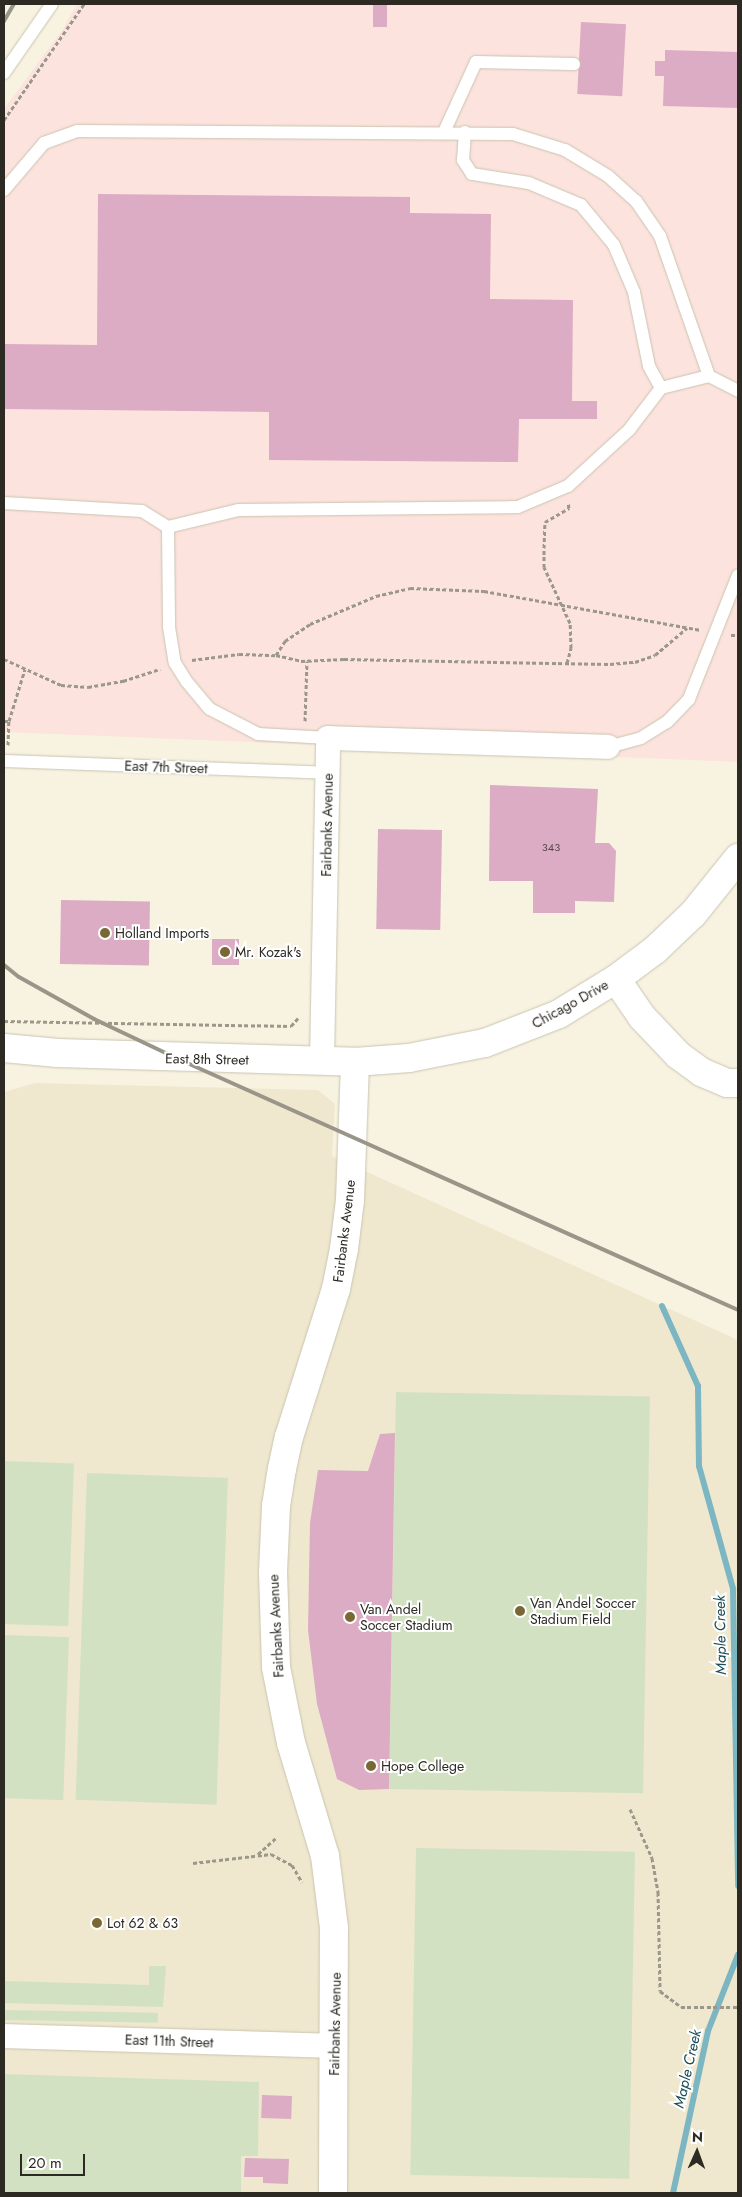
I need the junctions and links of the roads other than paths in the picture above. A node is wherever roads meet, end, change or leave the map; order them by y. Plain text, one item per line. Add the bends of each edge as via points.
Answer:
1 (52, 4) edge
2 (574, 64) dead end
3 (4, 73) edge
4 (444, 132) junction
5 (465, 132) junction
6 (4, 190) edge
7 (709, 376) junction
8 (662, 388) junction
9 (738, 391) edge
10 (4, 502) edge
11 (168, 527) junction
12 (738, 575) edge
13 (328, 738) junction
14 (608, 747) joint
15 (6, 761) edge
16 (328, 773) junction
17 (736, 864) edge
18 (616, 979) junction
19 (4, 1048) edge
20 (58, 1053) junction
21 (322, 1061) junction
22 (355, 1062) junction
23 (4, 1068) edge
24 (738, 1083) edge
25 (4, 2036) edge
26 (334, 2046) junction
27 (332, 2193) edge

1 - 3 lane
2 - 4 lane via 476,62
4 - 5 lane
4 - 6 lane via 77,131 44,143
5 - 7 lane via 513,134 565,150 608,176 636,201 660,236
5 - 8 lane via 463,160 472,174 529,183 581,205 614,245 634,292 650,366
7 - 8 lane
7 - 9 lane
8 - 11 lane via 629,430 568,486 518,508 239,510
10 - 11 lane via 142,511
11 - 13 lane via 166,596 175,663 210,709 258,734
12 - 14 lane via 689,699 667,722 641,738
13 - 14 street
13 - 16 street, Fairbanks Avenue
15 - 16 lane, East 7th Street
16 - 21 street, Fairbanks Avenue
17 - 18 street, Chicago Drive via 693,914 655,950
18 - 22 street, Chicago Drive via 559,1014 485,1043 409,1058
18 - 24 street via 642,1017 678,1056 701,1072 727,1083
19 - 20 street, East 8th Street
20 - 21 street, East 8th Street
20 - 23 street, East 8th Street
21 - 22 street, East 8th Street
22 - 26 street, Fairbanks Avenue via 350,1200 344,1249 336,1290 288,1437 276,1506 273,1572 276,1668 291,1743 319,1830 330,1889 334,1928
25 - 26 street, East 11th Street
26 - 27 street, Fairbanks Avenue

